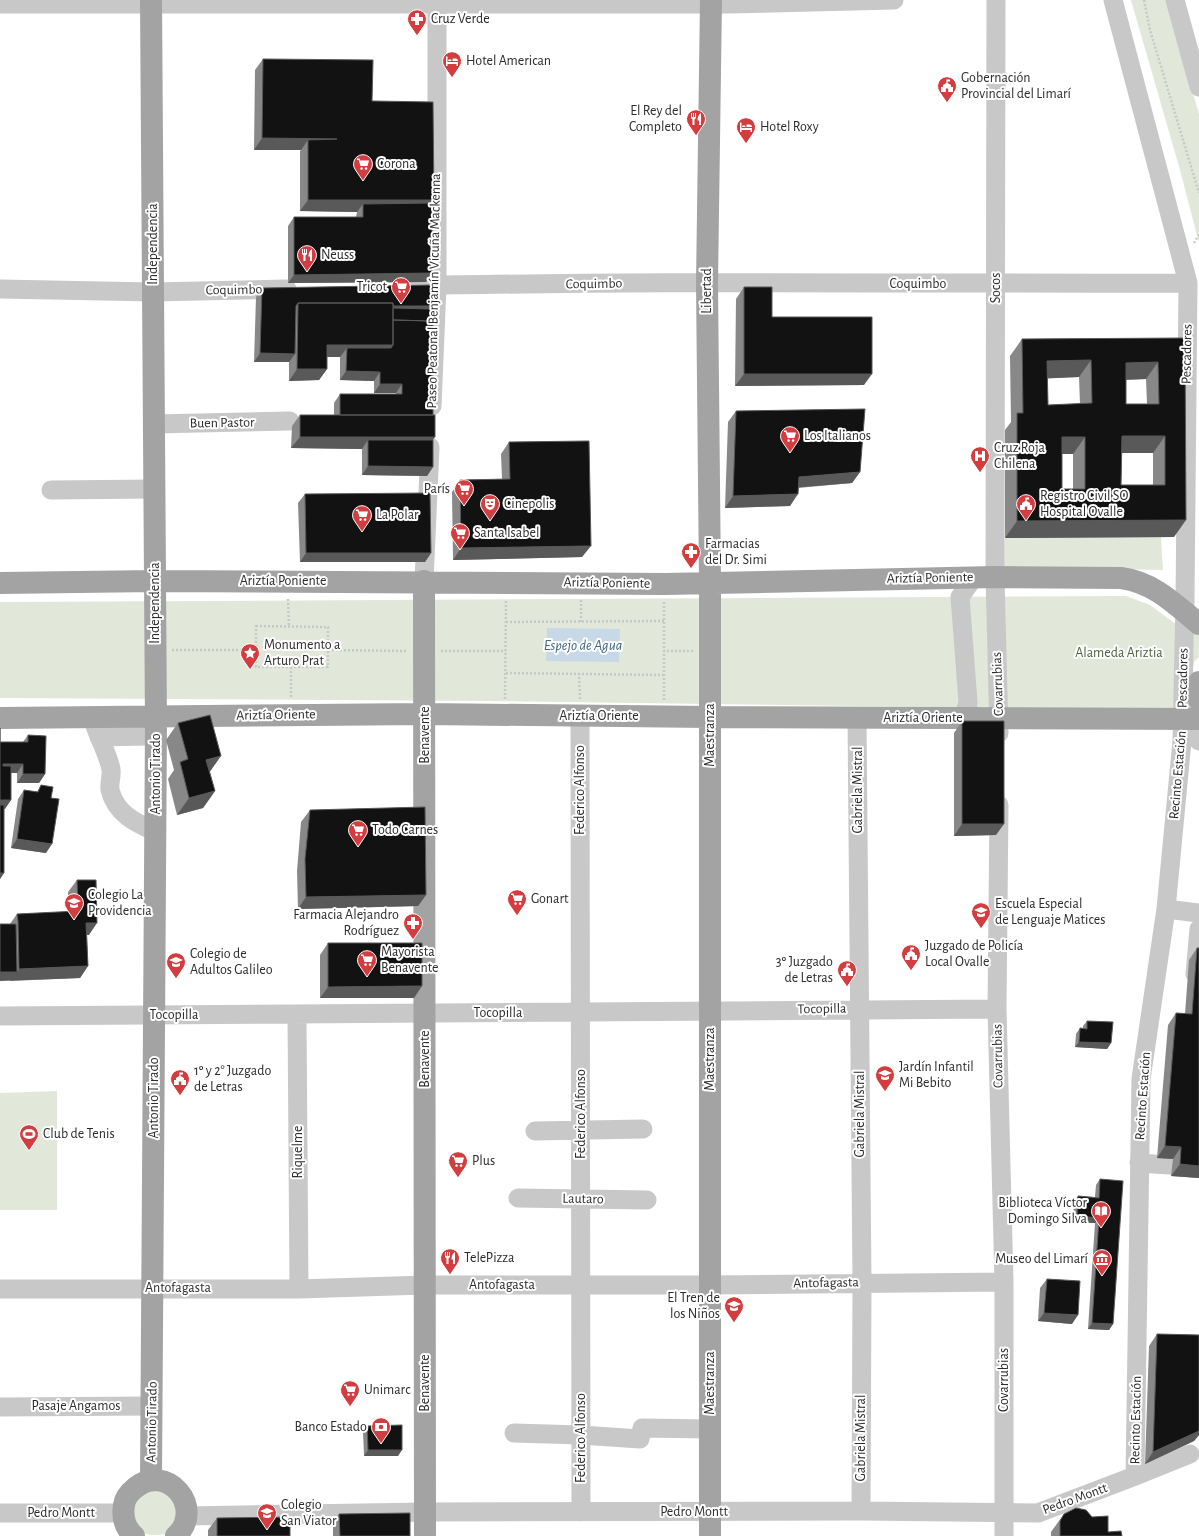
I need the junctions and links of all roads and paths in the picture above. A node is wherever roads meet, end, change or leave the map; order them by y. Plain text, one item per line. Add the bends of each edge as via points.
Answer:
1 (894, 0) edge
2 (996, 0) edge
3 (1113, 0) edge
4 (1144, 0) edge
5 (1175, 0) edge
6 (151, 2) edge
7 (437, 2) edge
8 (711, 2) edge
9 (0, 4) edge
10 (1199, 87) edge
11 (1199, 194) edge
12 (707, 283) junction
13 (1188, 283) junction
14 (996, 284) junction
15 (437, 286) junction
16 (390, 287) edge
17 (303, 288) edge
18 (0, 289) edge
19 (153, 292) junction
20 (290, 421) dead end
21 (154, 424) junction
22 (155, 489) junction
23 (51, 490) dead end
24 (974, 577) junction
25 (995, 577) junction
26 (155, 581) junction
27 (287, 581) junction
28 (424, 581) junction
29 (506, 582) junction
30 (710, 582) junction
31 (0, 583) edge
32 (665, 584) junction
33 (1192, 618) edge
34 (506, 622) junction
35 (664, 622) junction
36 (289, 626) junction
37 (156, 650) junction
38 (256, 650) junction
39 (328, 650) junction
40 (424, 651) junction
41 (506, 651) junction
42 (663, 651) junction
43 (711, 652) junction
44 (291, 667) junction
45 (506, 673) junction
46 (579, 674) junction
47 (663, 675) junction
48 (1199, 682) edge
49 (1199, 700) edge
50 (425, 714) junction
51 (291, 715) junction
52 (505, 715) junction
53 (580, 716) junction
54 (664, 717) junction
55 (710, 717) junction
56 (0, 718) edge
57 (857, 718) junction
58 (976, 718) junction
59 (1000, 718) junction
60 (1191, 719) edge
61 (156, 721) junction
62 (95, 727) junction
63 (1199, 741) edge
64 (999, 749) edge
65 (999, 788) edge
66 (156, 832) junction
67 (1166, 909) junction
68 (1199, 913) edge
69 (1199, 929) edge
70 (1194, 991) edge
71 (997, 1008) junction
72 (860, 1009) junction
73 (710, 1010) junction
74 (580, 1013) junction
75 (297, 1014) junction
76 (425, 1014) junction
77 (154, 1015) junction
78 (0, 1016) edge
79 (643, 1129) dead end
80 (581, 1130) junction
81 (534, 1131) dead end
82 (1139, 1163) junction
83 (1199, 1166) edge
84 (518, 1198) dead end
85 (581, 1198) junction
86 (647, 1200) dead end
87 (1004, 1282) junction
88 (862, 1283) junction
89 (425, 1285) junction
90 (581, 1285) junction
91 (710, 1285) junction
92 (153, 1288) junction
93 (0, 1289) edge
94 (299, 1289) junction
95 (152, 1406) junction
96 (0, 1407) edge
97 (710, 1429) junction
98 (514, 1433) dead end
99 (581, 1435) junction
100 (1190, 1454) dead end
101 (1135, 1476) junction
102 (151, 1480) junction
103 (860, 1510) junction
104 (425, 1512) junction
105 (581, 1512) junction
106 (710, 1512) junction
107 (0, 1513) edge
108 (123, 1513) junction
109 (1004, 1513) junction
110 (187, 1516) junction
111 (134, 1536) edge
112 (176, 1536) edge
113 (425, 1536) edge
114 (710, 1536) edge
115 (1004, 1536) edge

1 - 8 street
2 - 14 street, Socos
3 - 13 street, Pescadores
4 - 11 path via 1150,30
5 - 10 street
6 - 7 street
6 - 9 street
6 - 19 main road, Independencia
7 - 8 street
7 - 15 street, Paseo Peatonal Benjamín Vicuña Mackenna
8 - 12 main road, Libertad
12 - 14 street, Coquimbo
12 - 15 street, Coquimbo
12 - 30 main road, Libertad
13 - 14 street, Coquimbo
13 - 33 street, Pescadores
14 - 25 street, Socos
15 - 16 street, Coquimbo
15 - 28 street, Paseo Peatonal Benjamín Vicuña Mackenna
17 - 19 street, Coquimbo
18 - 19 street, Coquimbo
19 - 21 main road, Independencia
20 - 21 street, Buen Pastor
21 - 22 main road, Independencia
22 - 23 street
22 - 26 main road, Independencia
24 - 25 main road, Ariztía Poniente
24 - 30 main road, Ariztía Poniente
24 - 58 street via 960,597 968,702 966,709
25 - 33 main road, Ariztía Poniente via 1130,579 1155,589
25 - 59 street, Covarrubias
26 - 27 main road, Ariztía Poniente
26 - 31 main road, Ariztía Poniente
26 - 37 main road, Independencia
27 - 28 main road, Ariztía Poniente
27 - 36 path
28 - 29 main road, Ariztía Poniente
28 - 40 main road, Benavente
29 - 32 main road, Ariztía Poniente
29 - 34 path
30 - 32 main road, Ariztía Poniente
30 - 43 main road, Maestranza
32 - 35 path
33 - 60 street, Pescadores
34 - 35 path
34 - 41 path
35 - 42 path
36 - 38 path via 256,626
36 - 39 path via 328,627
37 - 38 path
37 - 61 main road, Independencia
38 - 44 path via 256,667
39 - 40 path
39 - 44 path via 328,667
40 - 41 path
40 - 50 main road, Benavente
41 - 45 path
42 - 43 path
42 - 47 path
43 - 55 main road, Maestranza
44 - 51 path
45 - 46 path
45 - 52 path
46 - 47 path
46 - 53 path
47 - 54 path
48 - 49 main road
50 - 51 main road, Ariztía Oriente
50 - 52 main road, Ariztía Oriente
50 - 76 main road, Benavente
51 - 61 main road, Ariztía Oriente
52 - 53 main road, Ariztía Oriente
53 - 54 main road, Ariztía Oriente
53 - 74 street, Federico Alfonso
54 - 55 main road, Ariztía Oriente
55 - 57 main road, Ariztía Oriente
55 - 73 main road, Maestranza
56 - 62 main road, Ariztía Oriente
57 - 58 main road, Ariztía Oriente
57 - 72 street, Gabriela Mistral
58 - 59 main road, Ariztía Oriente
59 - 60 main road, Ariztía Oriente
59 - 64 street, Covarrubias
60 - 63 street
60 - 67 street, Recinto Estación via 1182,741
61 - 62 main road, Ariztía Oriente
61 - 66 main road, Antonio Tirado
62 - 66 street via 111,770 110,789 114,802 134,822
65 - 71 street, Covarrubias
66 - 77 main road, Antonio Tirado
67 - 68 street
67 - 82 street, Recinto Estación via 1141,1079
69 - 70 street
71 - 72 street, Tocopilla
71 - 87 street, Covarrubias
72 - 73 street, Tocopilla
72 - 88 street, Gabriela Mistral
73 - 74 street, Tocopilla
73 - 91 main road, Maestranza
74 - 76 street, Tocopilla
74 - 80 street, Federico Alfonso
75 - 76 street, Tocopilla
75 - 77 street, Tocopilla
75 - 94 street, Riquelme
76 - 89 main road, Benavente
77 - 78 street, Tocopilla
77 - 92 main road, Antonio Tirado
79 - 80 street
80 - 81 street
80 - 85 street, Federico Alfonso
82 - 83 street
82 - 101 street, Recinto Estación
84 - 85 street, Lautaro
85 - 86 street, Lautaro
85 - 90 street, Federico Alfonso
87 - 88 street, Antofagasta
87 - 109 street, Covarrubias
88 - 91 street, Antofagasta
88 - 103 street, Gabriela Mistral
89 - 90 street, Antofagasta
89 - 94 street, Antofagasta
89 - 104 main road, Benavente
90 - 91 street, Antofagasta
90 - 99 street, Federico Alfonso
91 - 97 main road, Maestranza
92 - 93 street, Antofagasta
92 - 94 street, Antofagasta
92 - 95 main road, Antonio Tirado
95 - 96 street, Pasaje Angamos
95 - 102 main road, Antonio Tirado
97 - 99 street via 642,1428 640,1439
97 - 106 main road, Maestranza
98 - 99 street
99 - 105 street, Federico Alfonso
100 - 101 street, Pedro Montt
101 - 109 street, Pedro Montt via 1038,1513
102 - 108 main road via 140,1484 131,1492 125,1502
102 - 110 main road via 170,1484 178,1489 187,1506
103 - 106 street, Pedro Montt
103 - 109 street, Pedro Montt
104 - 105 street, Pedro Montt
104 - 110 street, Pedro Montt
104 - 113 main road, Benavente
105 - 106 street, Pedro Montt
106 - 114 main road, Maestranza
107 - 108 street, Pedro Montt
108 - 111 main road via 125,1523
109 - 115 street, Covarrubias
110 - 112 main road via 184,1526

